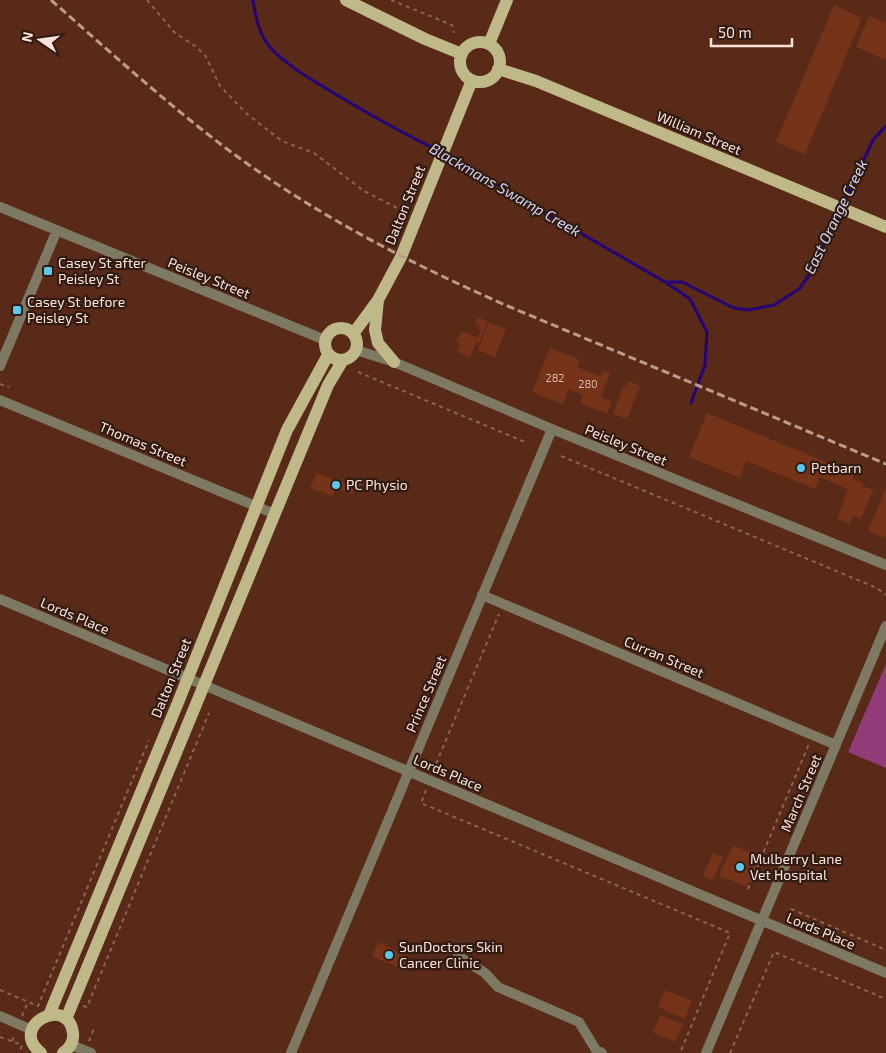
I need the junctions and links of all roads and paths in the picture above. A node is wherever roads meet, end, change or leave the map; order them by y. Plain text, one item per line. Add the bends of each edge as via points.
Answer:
1 (147, 0) edge
2 (346, 0) edge
3 (391, 0) edge
4 (507, 0) edge
5 (454, 33) dead end
6 (489, 44) junction
7 (462, 54) junction
8 (498, 69) junction
9 (472, 80) junction
10 (0, 207) edge
11 (403, 211) dead end
12 (886, 227) edge
13 (57, 230) junction
14 (378, 300) junction
15 (353, 334) junction
16 (325, 340) junction
17 (356, 350) junction
18 (328, 355) junction
19 (343, 360) junction
20 (394, 362) junction
21 (0, 366) edge
22 (358, 372) dead end
23 (0, 384) edge
24 (8, 387) dead end
25 (0, 400) edge
26 (552, 429) junction
27 (525, 442) dead end
28 (561, 456) dead end
29 (256, 506) junction
30 (275, 514) junction
31 (886, 565) edge
32 (482, 595) junction
33 (886, 595) edge
34 (0, 599) edge
35 (503, 604) junction
36 (886, 626) edge
37 (188, 678) junction
38 (204, 685) junction
39 (209, 713) dead end
40 (152, 732) dead end
41 (813, 735) junction
42 (836, 745) junction
43 (408, 771) junction
44 (430, 780) junction
45 (748, 889) dead end
46 (791, 909) dead end
47 (762, 921) junction
48 (886, 950) edge
49 (458, 956) dead end
50 (886, 973) edge
51 (0, 990) edge
52 (886, 999) edge
53 (87, 1007) dead end
54 (49, 1015) junction
55 (0, 1016) edge
56 (66, 1019) junction
57 (32, 1030) junction
58 (0, 1036) edge
59 (67, 1049) edge
60 (39, 1052) edge
61 (19, 1053) edge
62 (91, 1053) edge
63 (292, 1053) edge
64 (602, 1053) edge
65 (680, 1053) edge
66 (706, 1053) edge
67 (730, 1053) edge

1 - 11 path via 175,32 205,55 220,86 247,114 282,141 314,153 364,191
2 - 7 main road
3 - 5 path via 452,25
4 - 6 main road
6 - 7 main road via 470,45
6 - 8 main road via 497,52
7 - 9 main road via 463,72
8 - 9 main road via 491,79
8 - 12 main road, William Street via 536,81
9 - 14 main road, Dalton Street via 401,257
10 - 13 street, Peisley Street
13 - 16 street, Peisley Street
13 - 21 street
14 - 15 main road, Dalton Street
14 - 20 main road via 375,330 378,343
15 - 16 main road via 340,328
15 - 17 main road
16 - 18 main road
17 - 19 main road
17 - 20 street, Peisley Street
18 - 19 main road
18 - 29 main road, Dalton Street via 287,430
19 - 30 main road via 328,385
20 - 26 street, Peisley Street
22 - 27 path
23 - 24 path
25 - 29 street, Thomas Street
26 - 31 street, Peisley Street
26 - 32 street, Prince Street
28 - 33 path via 878,588
29 - 30 street, Thomas Street
29 - 37 main road, Dalton Street
30 - 38 main road
32 - 35 street, Curran Street
32 - 43 street, Prince Street
34 - 37 street, Lords Place
35 - 41 street, Curran Street
35 - 44 path
36 - 42 street, March Street
37 - 38 street, Lords Place
37 - 54 main road, Dalton Street
38 - 43 street, Lords Place
38 - 56 main road
39 - 53 path
40 - 51 path via 38,1006
41 - 42 street, Curran Street
41 - 45 path
42 - 47 street, March Street
43 - 44 street, Lords Place
43 - 63 street, Prince Street
44 - 47 street, Lords Place
44 - 65 path via 421,803 730,933
46 - 48 path
47 - 50 street, Lords Place
47 - 66 street, March Street
49 - 64 street via 485,973 498,986 579,1022 596,1050
52 - 67 path via 774,952
54 - 56 main road
54 - 57 main road via 37,1021
55 - 57 street
56 - 59 main road via 73,1036
57 - 60 main road via 32,1041
58 - 61 path via 22,1046
59 - 62 street

